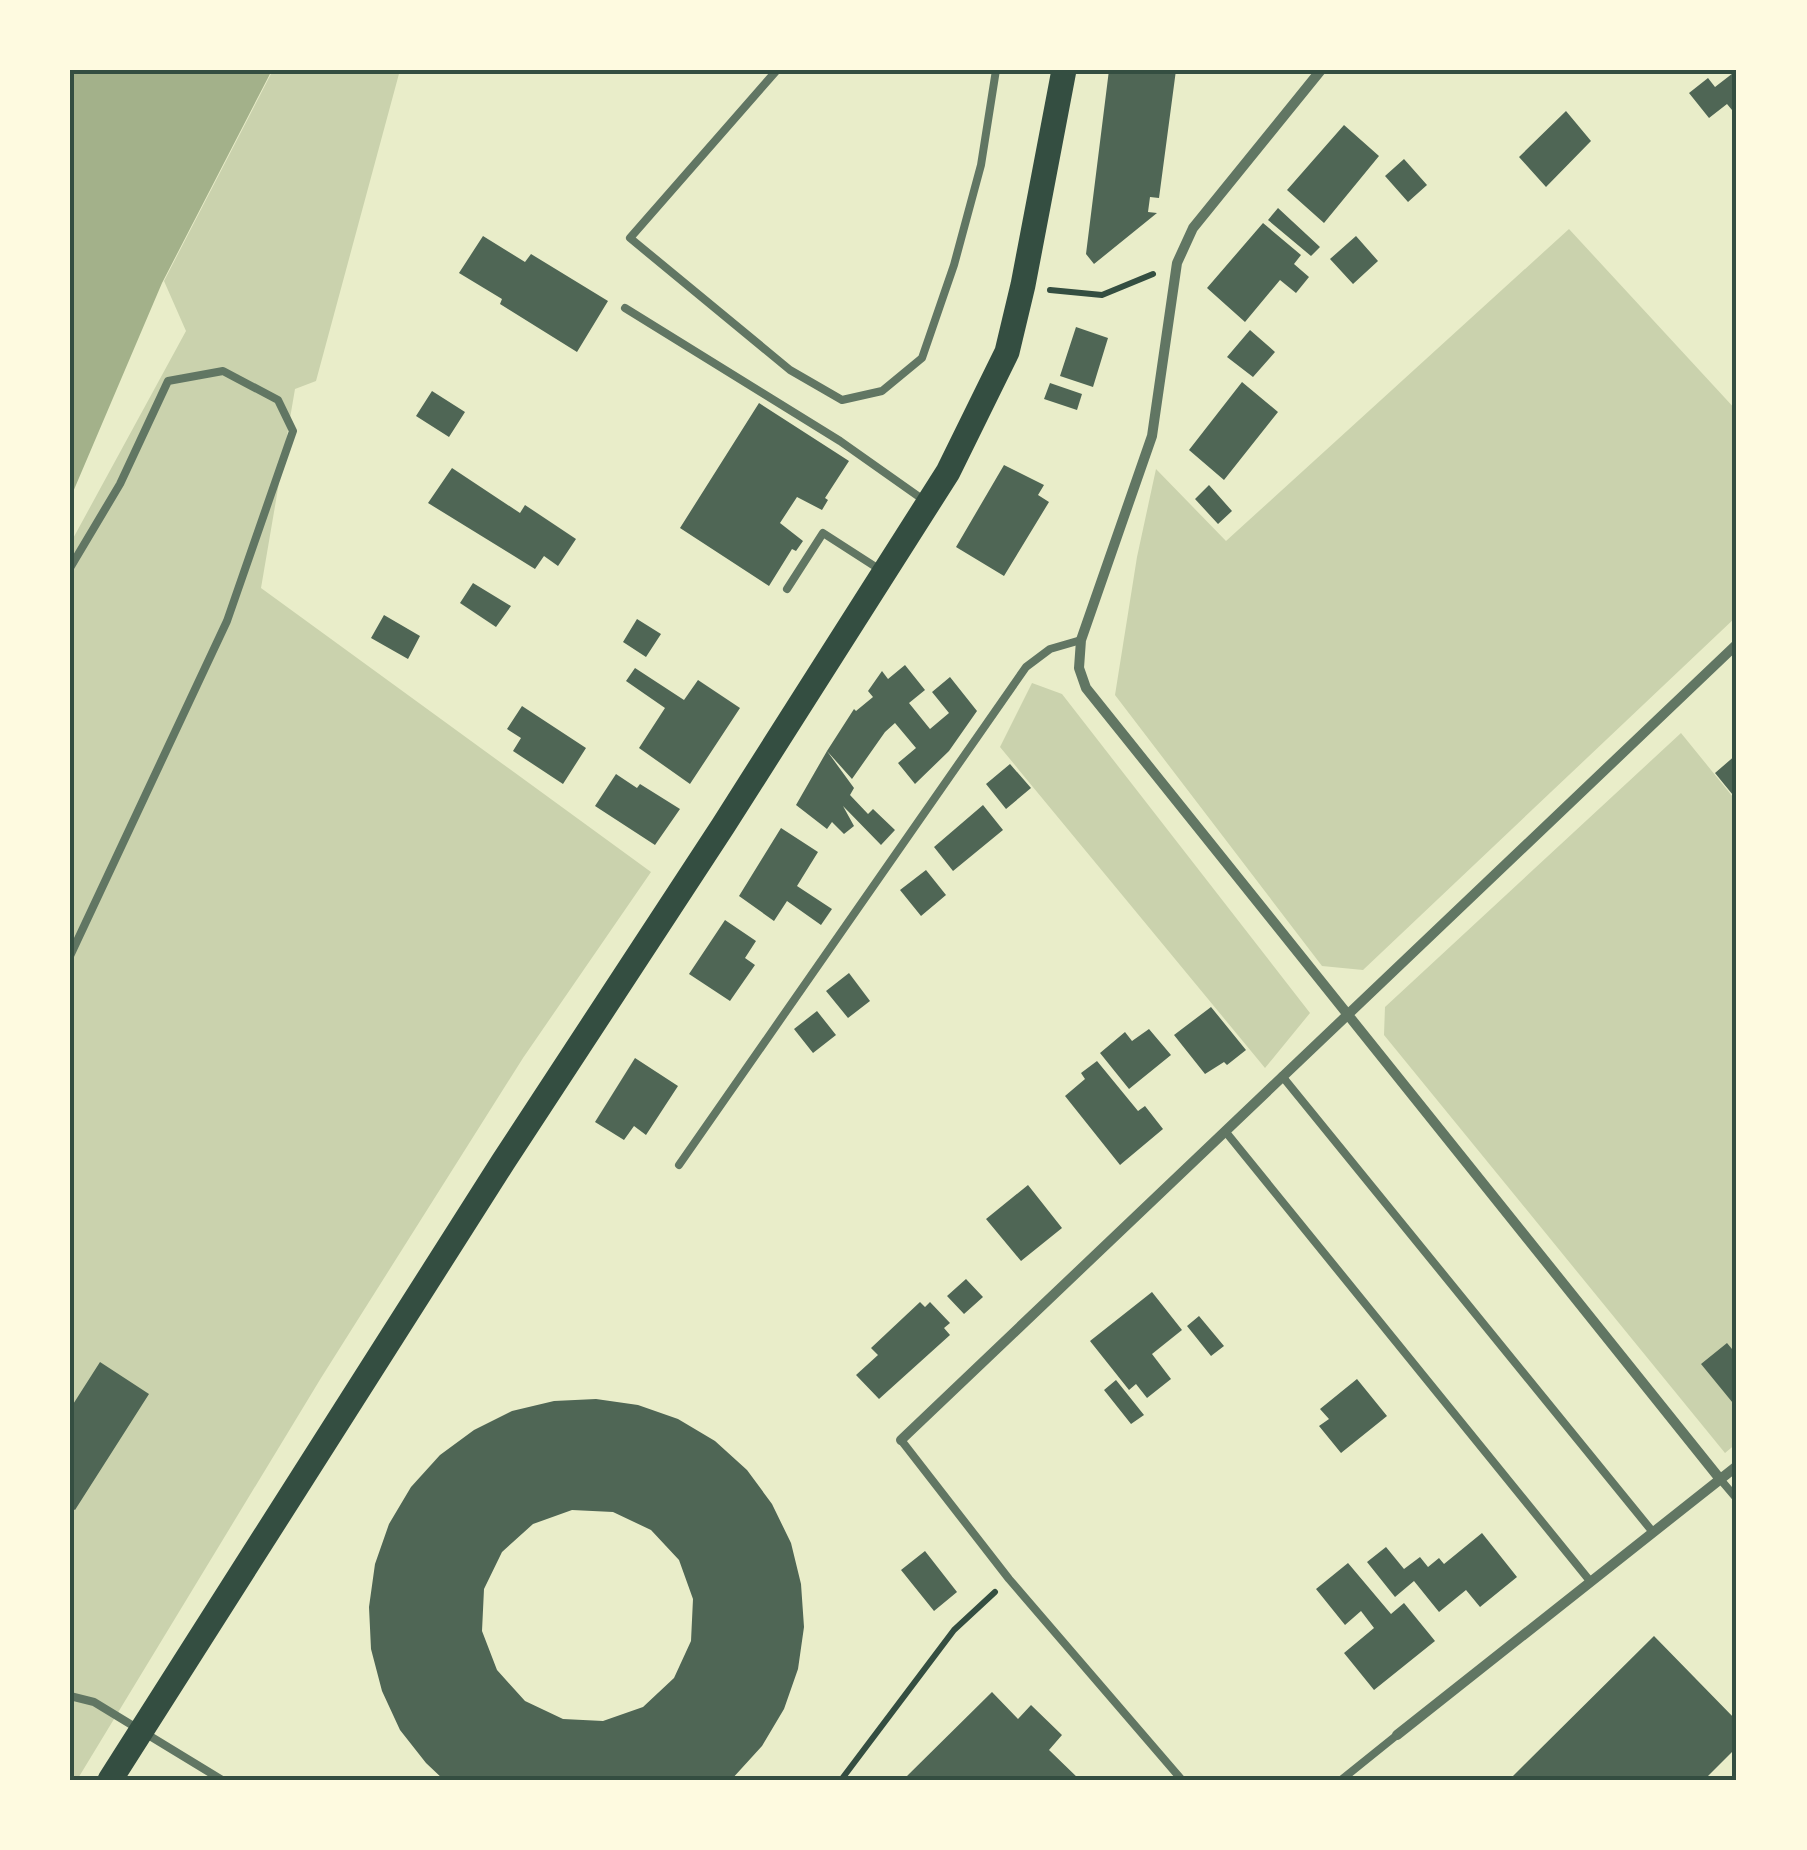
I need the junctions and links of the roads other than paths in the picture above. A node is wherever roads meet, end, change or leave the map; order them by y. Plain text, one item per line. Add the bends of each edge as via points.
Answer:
1 (776, 70) edge
2 (996, 70) edge
3 (1064, 70) edge
4 (1321, 70) edge
5 (625, 308) dead end
6 (928, 504) junction
7 (70, 568) edge
8 (885, 573) junction
9 (787, 590) dead end
10 (1081, 640) junction
11 (1737, 644) edge
12 (70, 956) edge
13 (1346, 1014) junction
14 (1282, 1076) junction
15 (1225, 1131) junction
16 (679, 1165) dead end
17 (901, 1440) joint
18 (1737, 1466) edge
19 (1720, 1479) junction
20 (1737, 1499) edge
21 (1652, 1531) junction
22 (1590, 1581) junction
23 (70, 1696) edge
24 (141, 1730) junction
25 (1397, 1735) joint
26 (110, 1780) edge
27 (222, 1780) edge
28 (1182, 1780) edge
29 (1341, 1780) edge

1 - 2 lane via 630,238 790,370 842,400 882,391 922,358 976,182
3 - 6 main road via 1002,364
4 - 10 street via 1193,228 1177,263 1152,436
5 - 6 lane via 840,441
6 - 8 main road
7 - 12 lane via 120,484 168,381 223,371 278,400 293,431 227,621
8 - 9 lane via 823,533
8 - 24 main road
10 - 13 street via 1086,688
10 - 16 lane via 1050,649 1026,666
11 - 13 street
13 - 14 street
13 - 19 street
14 - 15 street
14 - 21 lane
15 - 17 street
15 - 22 lane
17 - 28 lane via 1009,1579
18 - 19 street
19 - 20 lane
19 - 21 street
21 - 22 street
22 - 25 street
23 - 24 lane
24 - 26 main road
24 - 27 lane
25 - 29 lane

